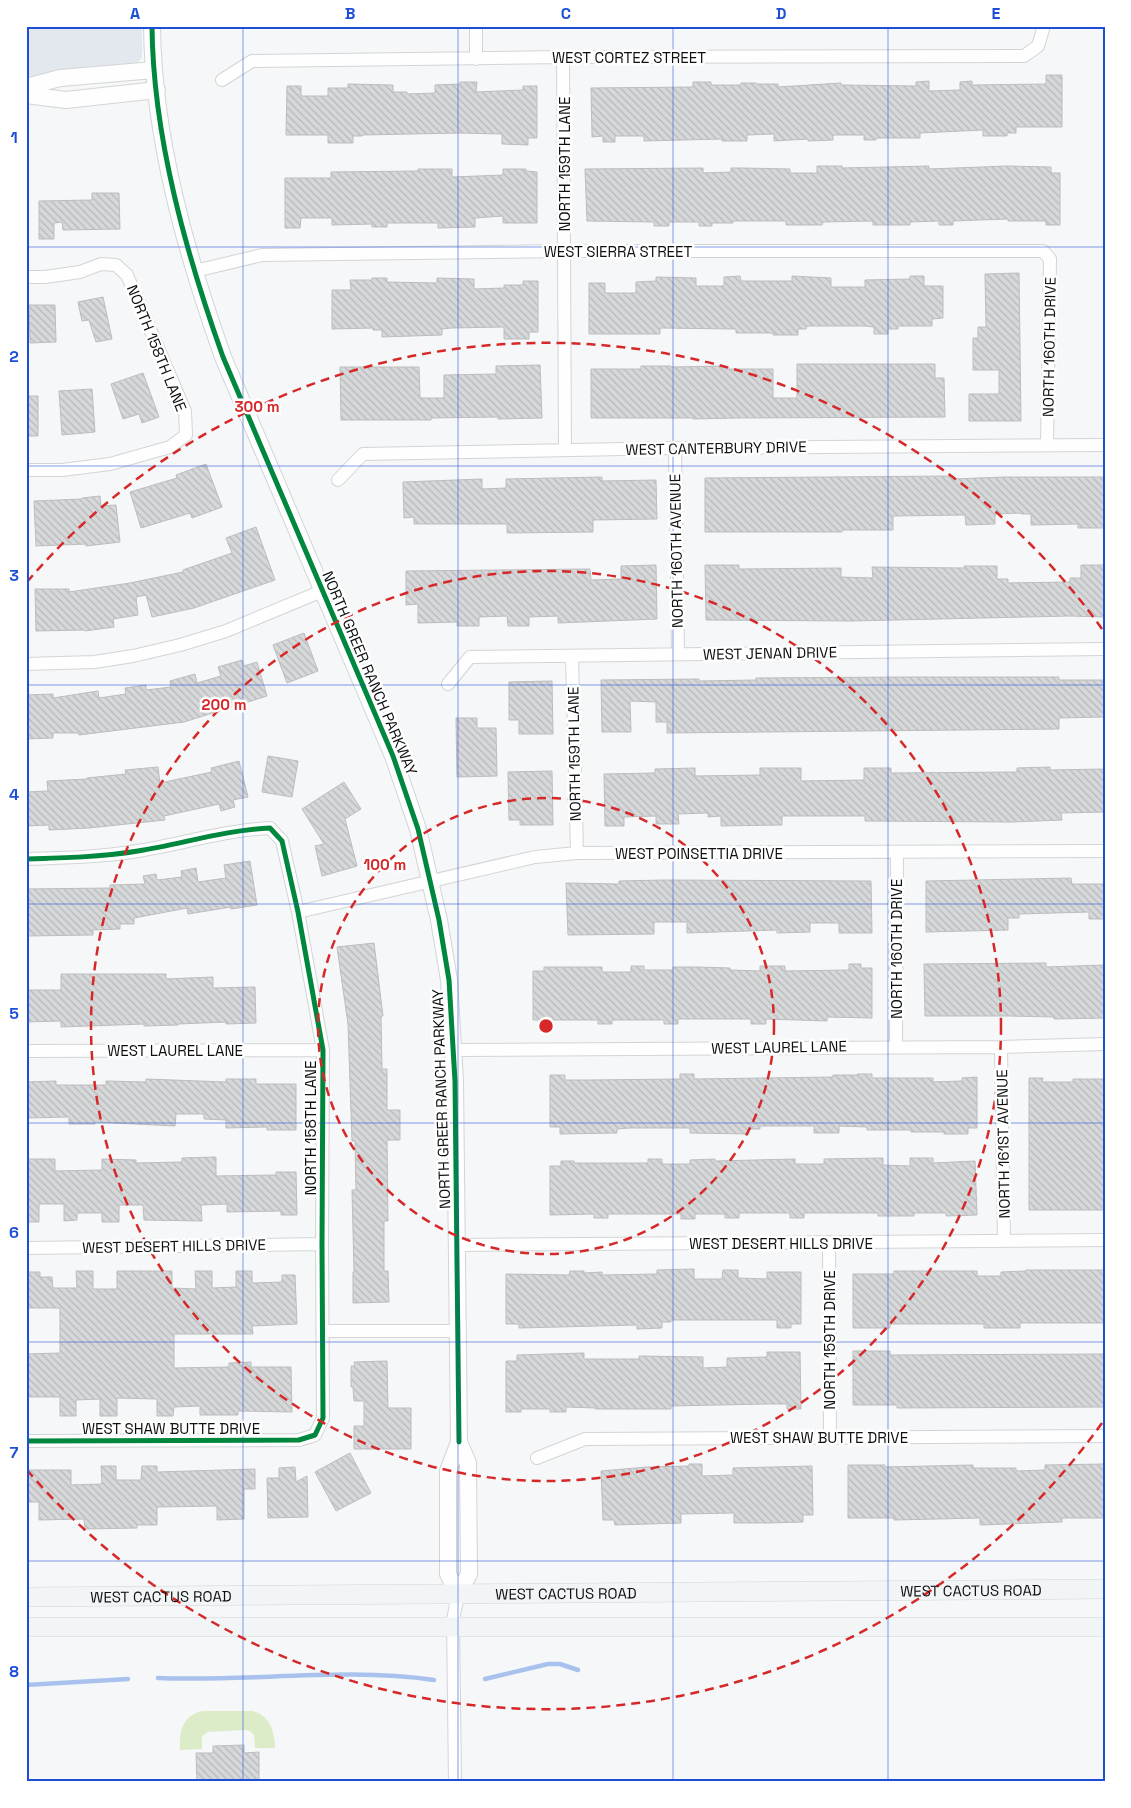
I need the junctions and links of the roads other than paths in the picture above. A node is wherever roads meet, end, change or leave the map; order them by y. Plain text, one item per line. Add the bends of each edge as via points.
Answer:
1 (152, 26) edge
2 (476, 26) edge
3 (1044, 26) edge
4 (563, 57) junction
5 (476, 59) junction
6 (154, 70) junction
7 (222, 80) dead end
8 (26, 87) edge
9 (157, 90) junction
10 (26, 95) edge
11 (1043, 250) joint
12 (564, 251) junction
13 (194, 271) junction
14 (26, 277) edge
15 (1105, 445) edge
16 (1047, 446) junction
17 (675, 448) junction
18 (564, 450) junction
19 (26, 470) edge
20 (338, 480) dead end
21 (322, 591) junction
22 (1105, 648) edge
23 (678, 654) junction
24 (572, 656) junction
25 (26, 664) edge
26 (448, 684) dead end
27 (1105, 851) edge
28 (897, 852) junction
29 (577, 853) junction
30 (26, 859) edge
31 (430, 880) junction
32 (298, 912) junction
33 (1105, 1044) edge
34 (896, 1046) junction
35 (1001, 1047) junction
36 (323, 1050) junction
37 (454, 1050) junction
38 (26, 1051) edge
39 (1105, 1240) edge
40 (1004, 1241) junction
41 (829, 1242) junction
42 (322, 1244) junction
43 (458, 1245) junction
44 (26, 1248) edge
45 (323, 1331) junction
46 (458, 1331) junction
47 (315, 1435) joint
48 (1105, 1436) edge
49 (830, 1437) junction
50 (26, 1442) edge
51 (537, 1458) dead end
52 (1105, 1589) edge
53 (458, 1594) junction
54 (26, 1597) edge
55 (453, 1626) junction
56 (26, 1627) edge
57 (1105, 1627) edge
58 (455, 1782) edge

1 - 6 street, NORTH GREER RANCH PARKWAY
2 - 5 street
3 - 4 street, WEST CORTEZ STREET via 1038,46 1024,56
4 - 5 street, WEST CORTEZ STREET
4 - 12 street, NORTH 159TH LANE
5 - 7 street, WEST CORTEZ STREET via 252,61
6 - 8 street via 60,78
6 - 9 street, NORTH GREER RANCH PARKWAY
9 - 10 street via 66,100
9 - 13 street, NORTH GREER RANCH PARKWAY via 169,171
11 - 12 street, WEST SIERRA STREET
11 - 16 street, NORTH 160TH DRIVE via 1050,259
12 - 13 street, WEST SIERRA STREET via 262,255
12 - 18 street, NORTH 159TH LANE
13 - 21 street, NORTH GREER RANCH PARKWAY via 223,357
14 - 19 street, NORTH 158TH LANE via 80,272 101,264 116,265 127,275 185,411 186,435 170,447 110,464 62,470
15 - 16 street, WEST CANTERBURY DRIVE
16 - 17 street, WEST CANTERBURY DRIVE
17 - 18 street, WEST CANTERBURY DRIVE
17 - 23 street, NORTH 160TH AVENUE
18 - 20 street, WEST CANTERBURY DRIVE via 363,454
21 - 25 street via 226,632 180,645 94,662
21 - 31 street, NORTH GREER RANCH PARKWAY via 393,756 418,829
22 - 23 street, WEST JENAN DRIVE
23 - 24 street, WEST JENAN DRIVE
24 - 26 street, WEST JENAN DRIVE via 470,657
24 - 29 street, NORTH 159TH LANE
27 - 28 street, WEST POINSETTIA DRIVE
28 - 29 street, WEST POINSETTIA DRIVE
28 - 34 street, NORTH 160TH DRIVE
29 - 31 street, WEST POINSETTIA DRIVE via 535,857
30 - 32 street, NORTH 158TH LANE via 84,858 270,828 282,841
31 - 32 street, WEST POINSETTIA DRIVE
31 - 37 street, NORTH GREER RANCH PARKWAY via 449,980
32 - 36 street, NORTH 158TH LANE
33 - 35 street, WEST LAUREL LANE
34 - 35 street, WEST LAUREL LANE
34 - 37 street, WEST LAUREL LANE
35 - 40 street, NORTH 161ST AVENUE
36 - 38 street, WEST LAUREL LANE
36 - 42 street, NORTH 158TH LANE
37 - 43 street, NORTH GREER RANCH PARKWAY
39 - 40 street, WEST DESERT HILLS DRIVE
40 - 41 street, WEST DESERT HILLS DRIVE
41 - 43 street, WEST DESERT HILLS DRIVE
41 - 49 street, NORTH 159TH DRIVE
42 - 44 street, WEST DESERT HILLS DRIVE
42 - 45 street, NORTH 158TH LANE
43 - 46 street, NORTH GREER RANCH PARKWAY
45 - 46 street
45 - 47 street, NORTH 158TH LANE via 323,1418
46 - 53 street, NORTH GREER RANCH PARKWAY via 459,1442 448,1471 448,1574
47 - 50 street, WEST SHAW BUTTE DRIVE via 299,1440
48 - 49 street, WEST SHAW BUTTE DRIVE
49 - 51 street, WEST SHAW BUTTE DRIVE via 585,1439
52 - 53 main road, WEST CACTUS ROAD
53 - 54 main road, WEST CACTUS ROAD
53 - 55 street
55 - 56 main road, WEST CACTUS ROAD
55 - 57 main road, WEST CACTUS ROAD
55 - 58 street

